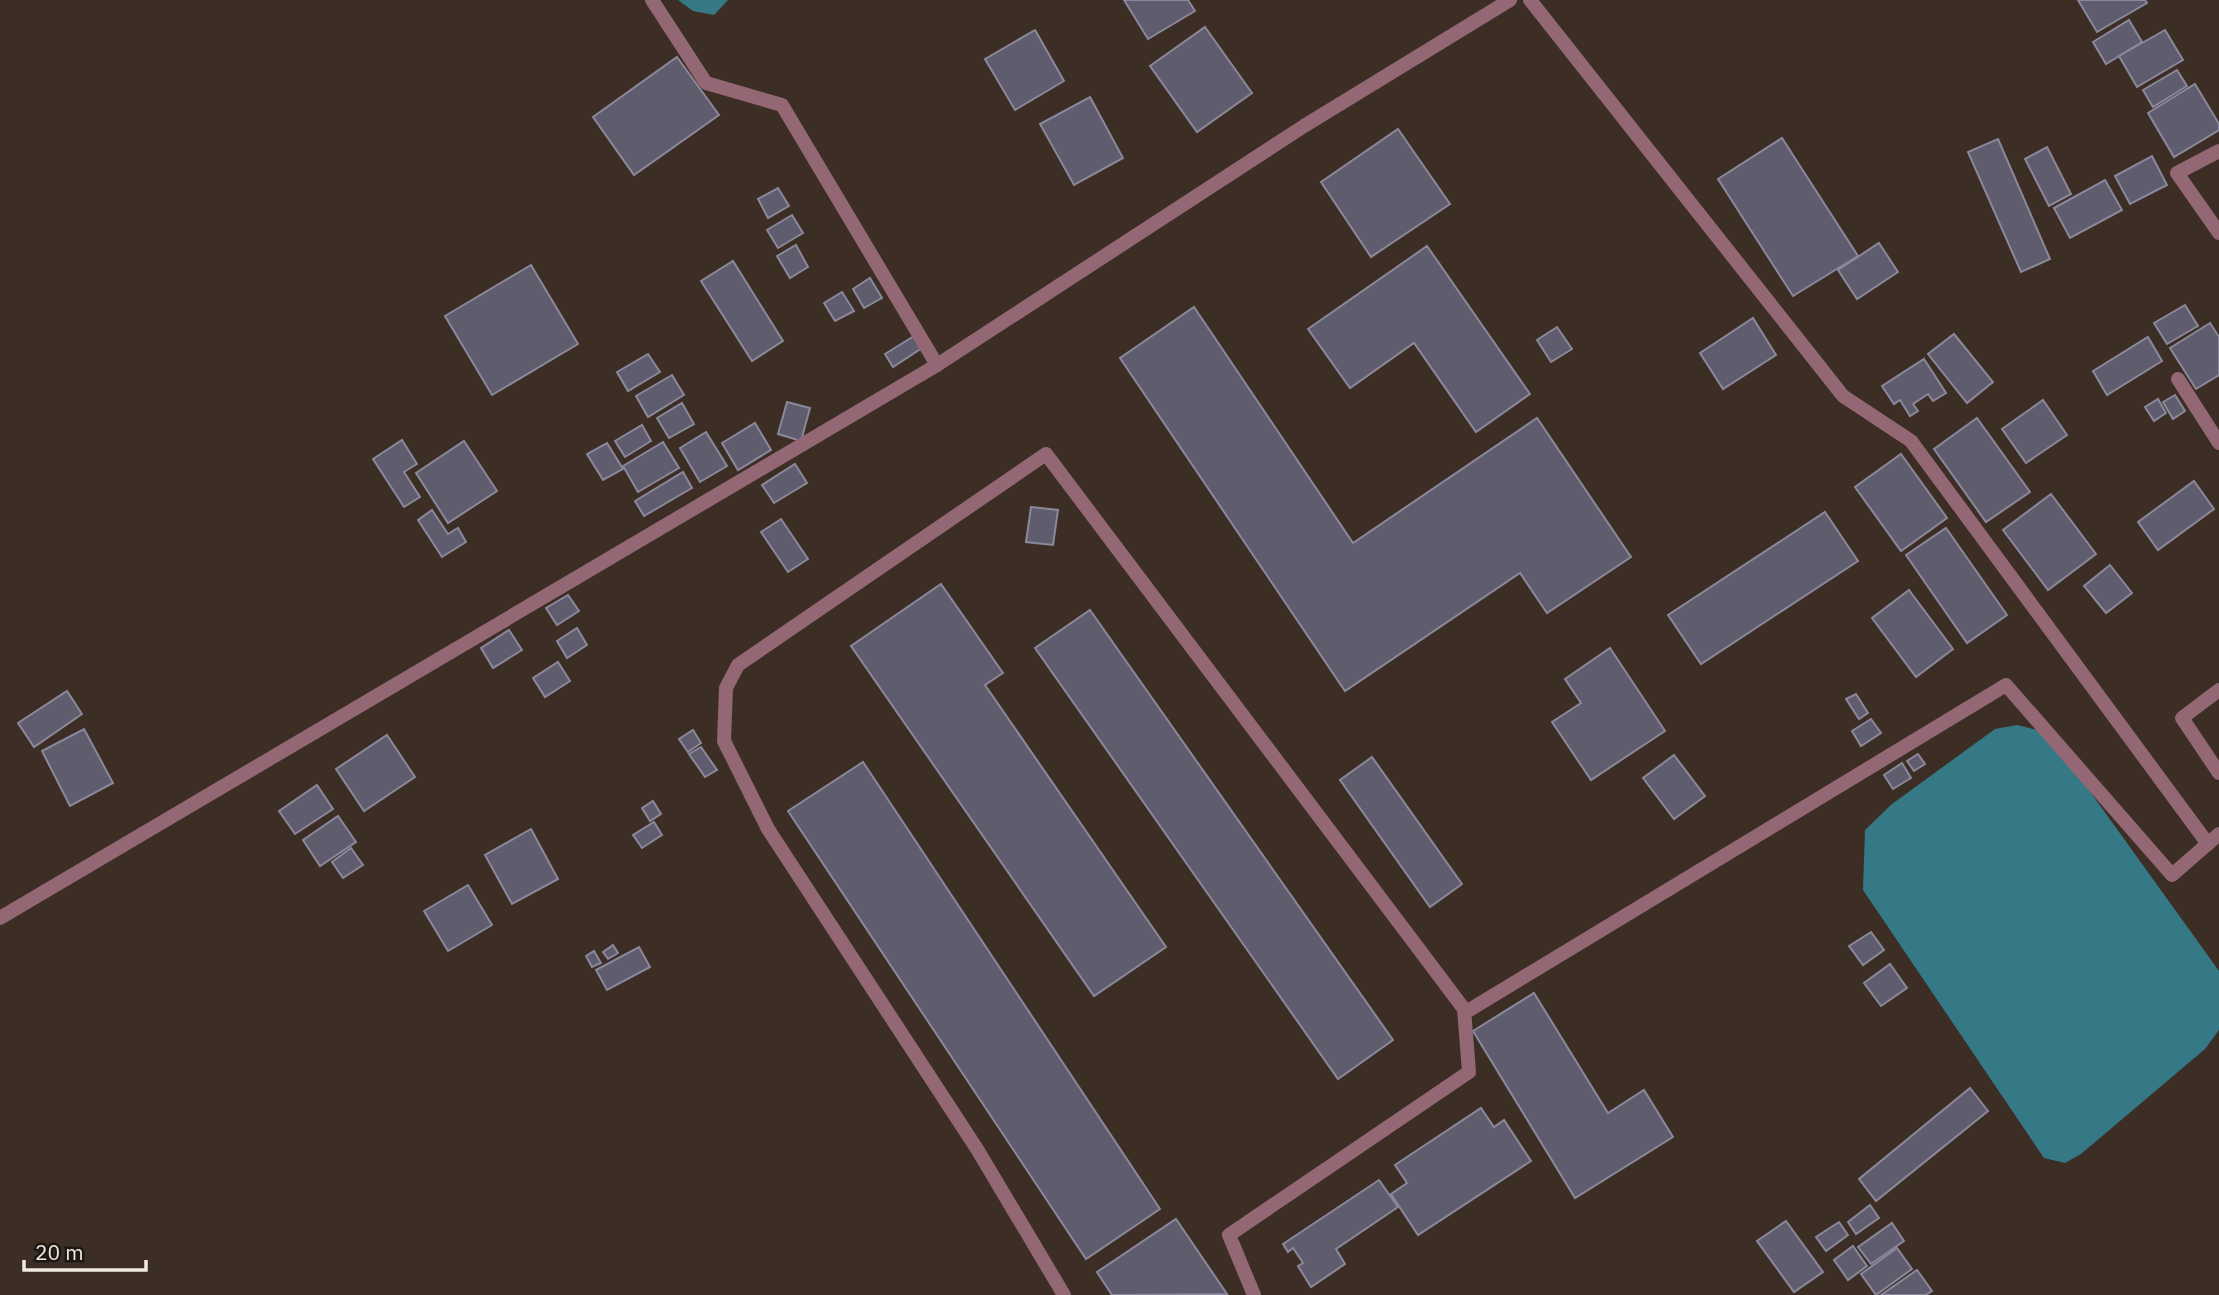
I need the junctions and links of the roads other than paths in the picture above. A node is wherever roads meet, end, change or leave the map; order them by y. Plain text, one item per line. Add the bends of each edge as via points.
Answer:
1 (652, 0) edge
2 (1510, 0) edge
3 (1530, 0) edge
4 (2219, 151) edge
5 (2219, 233) edge
6 (937, 365) junction
7 (2178, 379) dead end
8 (2219, 443) edge
9 (2219, 690) edge
10 (2219, 773) edge
11 (2213, 839) edge
12 (0, 918) edge
13 (1464, 1009) junction
14 (1064, 1295) edge
15 (1254, 1295) edge

1 - 6 street via 706,83 782,106
2 - 6 street via 1293,134
3 - 11 street via 1843,396 1911,441
4 - 5 street via 2177,173
6 - 12 street
7 - 8 street
9 - 10 street via 2182,718
11 - 13 street via 2172,875 2006,685 1466,1012
13 - 14 street via 1046,454 738,665 726,688 723,741 768,829 977,1149
13 - 15 street via 1469,1072 1229,1235

